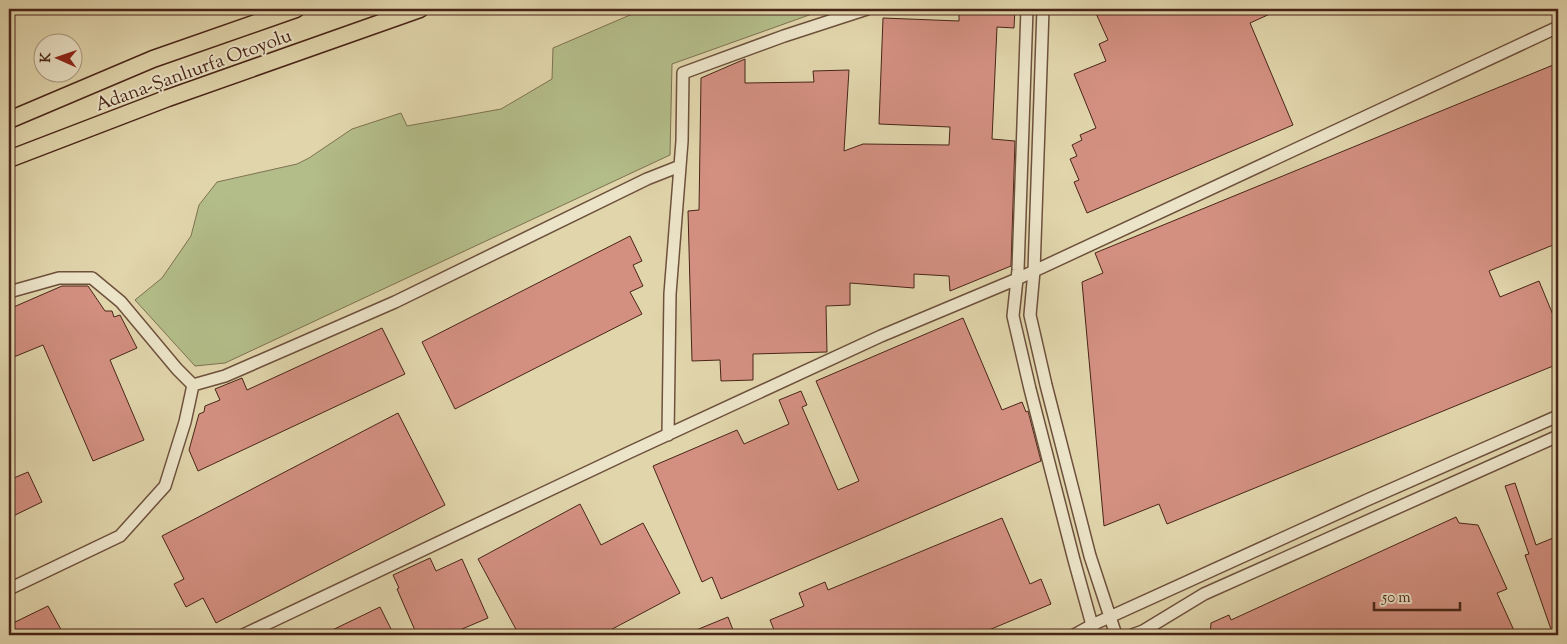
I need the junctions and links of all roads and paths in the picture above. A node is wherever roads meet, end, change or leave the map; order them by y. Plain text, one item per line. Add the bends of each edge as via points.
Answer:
1 (296, 9) edge
2 (420, 9) edge
3 (866, 9) edge
4 (1027, 9) edge
5 (1043, 9) edge
6 (1558, 27) edge
7 (9, 120) edge
8 (9, 159) edge
9 (680, 166) junction
10 (1034, 270) junction
11 (1017, 279) junction
12 (9, 292) edge
13 (193, 385) junction
14 (1558, 416) edge
15 (668, 435) junction
16 (1558, 436) edge
17 (9, 589) edge
18 (1109, 617) junction
19 (1093, 630) edge
20 (257, 632) edge
21 (243, 635) edge
22 (1074, 635) edge
23 (1116, 635) edge
24 (1132, 635) edge

1 - 7 highway, Adana-Şanlıurfa Otoyolu via 153,59
2 - 8 highway, Adana-Şanlıurfa Otoyolu via 168,98
3 - 9 street via 683,73
4 - 11 street
5 - 10 street
6 - 10 street
9 - 13 street via 395,302 225,376
9 - 15 street via 670,294
10 - 11 street
10 - 18 street via 1030,315 1087,546
11 - 15 street via 881,336
11 - 19 street via 1013,316
12 - 13 street via 59,278 92,278 121,302
13 - 17 street via 165,486 120,536
14 - 18 street
15 - 20 street
16 - 24 street via 1204,594 1143,632
18 - 19 street
18 - 23 street
19 - 22 street
20 - 21 street

